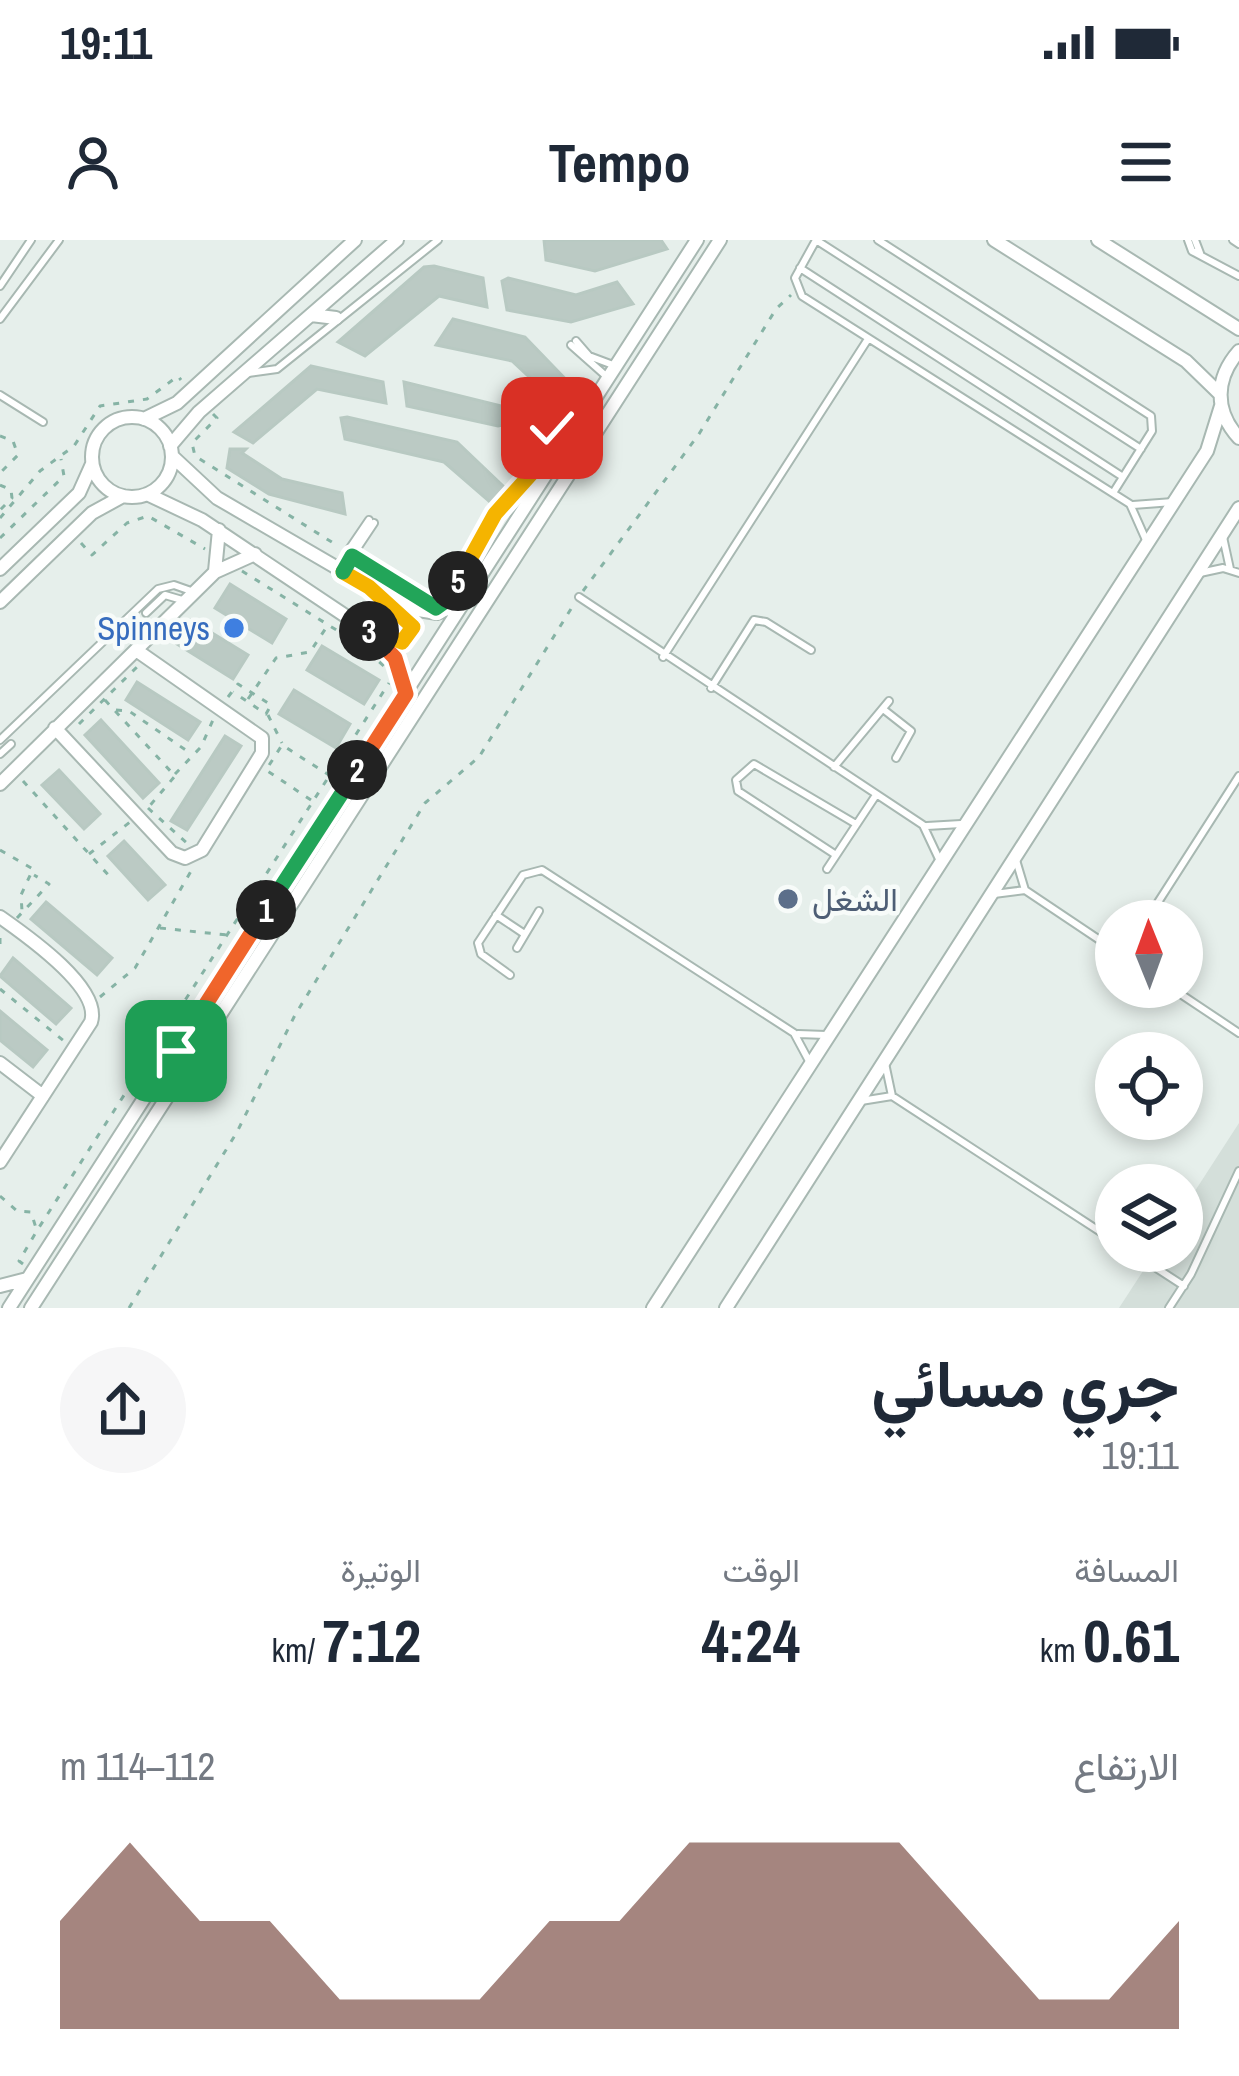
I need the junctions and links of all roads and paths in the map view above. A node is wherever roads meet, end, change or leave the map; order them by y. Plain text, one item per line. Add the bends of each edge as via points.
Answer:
1 (31, 240) edge
2 (58, 240) edge
3 (355, 240) edge
4 (397, 240) edge
5 (438, 240) edge
6 (697, 240) edge
7 (720, 240) edge
8 (816, 240) edge
9 (878, 240) edge
10 (994, 240) edge
11 (1098, 240) edge
12 (1191, 240) edge
13 (800, 268) junction
14 (1239, 276) edge
15 (0, 286) edge
16 (798, 292) junction
17 (311, 315) junction
18 (336, 318) junction
19 (0, 319) edge
20 (1239, 329) edge
21 (868, 339) junction
22 (1239, 352) edge
23 (607, 372) junction
24 (244, 373) junction
25 (191, 390) junction
26 (0, 395) edge
27 (1220, 400) junction
28 (206, 406) junction
29 (144, 419) junction
30 (43, 422) dead end
31 (0, 436) edge
32 (1239, 438) edge
33 (1141, 449) junction
34 (171, 451) junction
35 (60, 456) junction
36 (93, 463) junction
37 (0, 473) edge
38 (1123, 477) junction
39 (0, 485) edge
40 (29, 485) junction
41 (1113, 493) junction
42 (147, 494) junction
43 (45, 496) junction
44 (123, 496) junction
45 (1174, 501) junction
46 (1130, 504) junction
47 (9, 507) junction
48 (1239, 508) edge
49 (0, 510) edge
50 (0, 518) edge
51 (371, 522) dead end
52 (219, 530) junction
53 (71, 532) junction
54 (1223, 533) junction
55 (0, 538) edge
56 (1146, 544) junction
57 (255, 554) junction
58 (350, 554) junction
59 (211, 566) junction
60 (0, 569) edge
61 (233, 569) dead end
62 (339, 570) junction
63 (1235, 570) edge
64 (1196, 574) junction
65 (369, 587) junction
66 (464, 597) junction
67 (578, 597) junction
68 (189, 598) junction
69 (420, 598) dead end
70 (0, 602) edge
71 (146, 613) dead end
72 (328, 625) junction
73 (361, 625) junction
74 (136, 650) junction
75 (811, 650) dead end
76 (663, 657) junction
77 (711, 688) junction
78 (233, 692) junction
79 (252, 693) junction
80 (406, 694) junction
81 (105, 700) dead end
82 (247, 700) junction
83 (221, 707) junction
84 (115, 711) junction
85 (266, 714) junction
86 (56, 728) junction
87 (0, 740) edge
88 (11, 744) dead end
89 (282, 745) junction
90 (0, 754) edge
91 (190, 754) junction
92 (896, 758) dead end
93 (834, 767) junction
94 (174, 775) junction
95 (329, 775) junction
96 (1239, 776) edge
97 (22, 779) dead end
98 (0, 782) edge
99 (876, 795) junction
100 (313, 801) junction
101 (143, 812) junction
102 (967, 822) junction
103 (856, 824) junction
104 (923, 825) junction
105 (0, 850) edge
106 (89, 854) junction
107 (836, 855) junction
108 (194, 856) junction
109 (1016, 856) junction
110 (939, 865) junction
111 (827, 869) dead end
112 (34, 875) junction
113 (111, 878) dead end
114 (1025, 890) junction
115 (991, 896) junction
116 (1159, 900) edge
117 (539, 911) dead end
118 (23, 912) junction
119 (496, 916) junction
120 (6, 921) edge
121 (158, 928) junction
122 (525, 934) junction
123 (227, 935) junction
124 (1095, 937) edge
125 (0, 940) edge
126 (517, 948) dead end
127 (510, 975) dead end
128 (0, 989) edge
129 (93, 1001) junction
130 (1202, 1008) edge
131 (75, 1027) dead end
132 (794, 1033) junction
133 (1239, 1033) edge
134 (831, 1034) junction
135 (65, 1042) junction
136 (56, 1055) dead end
137 (885, 1060) junction
138 (0, 1063) edge
139 (809, 1068) junction
140 (43, 1096) junction
141 (892, 1096) junction
142 (857, 1102) junction
143 (0, 1162) edge
144 (1239, 1171) edge
145 (0, 1196) edge
146 (1095, 1228) edge
147 (38, 1229) junction
148 (1162, 1272) edge
149 (31, 1275) junction
150 (0, 1286) edge
151 (1184, 1286) junction
152 (9, 1308) edge
153 (31, 1308) edge
154 (129, 1308) edge
155 (653, 1308) edge
156 (726, 1308) edge
157 (1169, 1308) edge

1 - 15 lane
2 - 19 lane
3 - 25 street
4 - 17 street
5 - 18 lane
6 - 23 street
7 - 153 street
8 - 13 lane
8 - 33 lane
9 - 33 lane via 1150,416 1154,428
10 - 27 street via 1186,361
11 - 20 street
12 - 14 lane via 1190,249
13 - 16 lane
13 - 38 lane
16 - 21 lane
16 - 67 path via 776,309 687,452
17 - 18 street
17 - 24 street
18 - 24 lane via 277,369
21 - 41 lane
21 - 76 lane
22 - 27 street via 1224,372
23 - 23 lane via 597,361 573,343
23 - 66 street
23 - 66 path via 552,428 531,474 502,504 455,579 466,586
24 - 28 street
25 - 29 street
25 - 35 path via 178,376 147,399 104,403
26 - 30 lane
27 - 32 street
27 - 45 street via 1212,442
28 - 34 street
28 - 58 path via 218,418 194,441 195,456
29 - 34 street
29 - 36 street via 106,427
31 - 37 path via 18,455
33 - 38 lane
34 - 42 street via 164,482
34 - 62 street via 217,498
35 - 40 path
35 - 43 path via 64,476
36 - 44 street via 106,488
36 - 60 street via 80,494
38 - 41 lane
39 - 47 path via 11,490
40 - 43 path
40 - 47 path
41 - 46 lane
42 - 44 street
42 - 52 street
43 - 55 path
44 - 53 street
45 - 46 lane
45 - 56 street
46 - 56 lane
47 - 49 path
47 - 50 path
48 - 54 street
51 - 58 lane
52 - 57 street
52 - 59 street
53 - 59 path via 92,554 136,518 160,518 200,543
53 - 70 street
54 - 63 lane
54 - 64 street
56 - 102 street
57 - 59 street
57 - 73 street
58 - 62 lane
58 - 69 path
59 - 68 street
61 - 72 path
62 - 65 street
63 - 64 lane
64 - 109 street
65 - 66 street via 421,613 445,612
65 - 73 street via 413,631 398,642
66 - 80 street
67 - 76 lane
67 - 154 path via 478,757 425,803
68 - 71 lane via 165,595
68 - 74 street
68 - 87 lane via 173,584 158,589
72 - 79 path via 310,652 276,658
72 - 95 path via 392,676
73 - 80 street via 391,651
74 - 83 street
74 - 86 street
75 - 77 lane via 754,620
76 - 77 lane
77 - 93 lane
78 - 79 path via 238,684
78 - 82 path
78 - 83 path
79 - 82 path
79 - 85 path via 272,705
80 - 149 street
81 - 84 path
82 - 85 path
83 - 91 path
83 - 108 street via 257,730 263,749
84 - 91 path via 129,711
84 - 94 path
85 - 89 path
86 - 98 street
86 - 101 street
88 - 90 lane
89 - 95 path
89 - 100 path via 266,770
91 - 94 path
92 - 93 lane via 911,730 886,705
93 - 99 lane
94 - 101 path
95 - 100 path
96 - 116 lane
97 - 106 path
99 - 103 lane
99 - 104 lane
100 - 123 path
101 - 106 path
101 - 108 path
101 - 108 street via 172,853
102 - 104 lane
102 - 110 street
103 - 107 lane
103 - 107 lane via 754,764 736,780 737,790
104 - 110 lane
105 - 112 path
106 - 113 path
107 - 111 lane
108 - 121 path via 188,884
109 - 114 lane
109 - 115 street
110 - 134 street
112 - 118 path via 21,895
112 - 118 path via 49,884
114 - 115 lane
114 - 124 lane
115 - 137 street
117 - 122 lane
118 - 120 path
119 - 122 lane
119 - 127 lane via 478,947
119 - 132 lane via 523,875 542,870
120 - 125 path
120 - 129 street
121 - 123 path
121 - 129 path via 129,975
122 - 126 lane
123 - 147 path
128 - 135 path
129 - 140 street via 91,1022
130 - 133 lane
131 - 135 path
132 - 134 lane
132 - 139 lane
134 - 139 street
135 - 136 path
137 - 141 lane
137 - 142 street
138 - 140 street
139 - 155 street
140 - 143 street
141 - 142 lane
141 - 146 lane
142 - 156 street
144 - 151 lane
145 - 147 path via 31,1212
147 - 149 path via 19,1261
148 - 151 lane
149 - 150 street
149 - 152 street
151 - 157 lane

